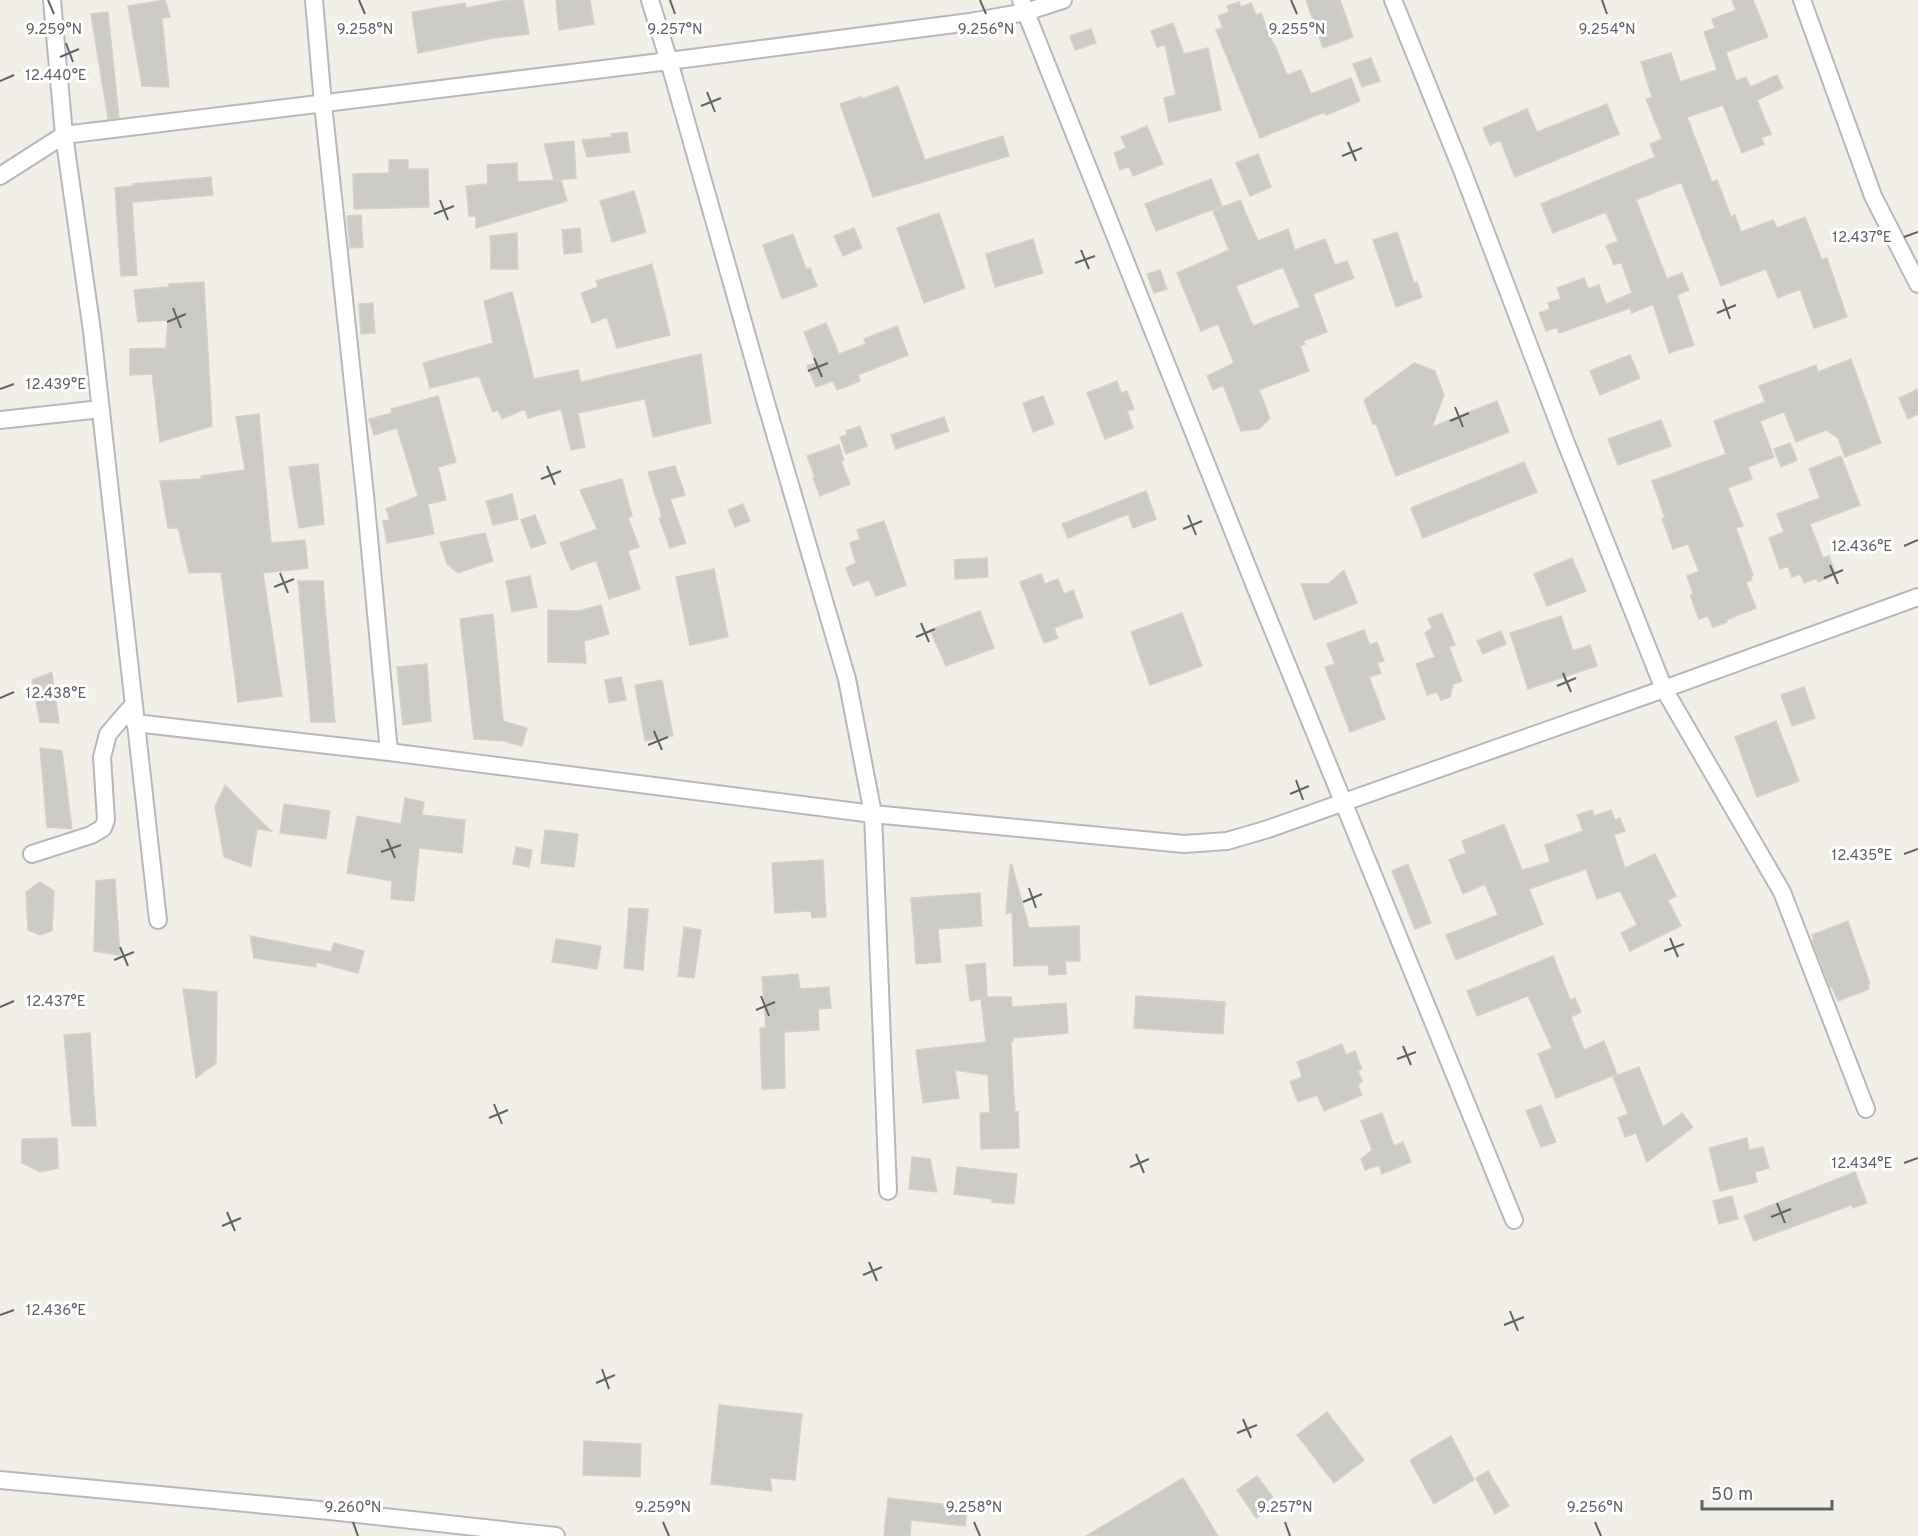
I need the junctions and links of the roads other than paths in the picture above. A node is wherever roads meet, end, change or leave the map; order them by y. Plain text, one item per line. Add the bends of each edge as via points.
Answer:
1 (52, 0) edge
2 (314, 0) edge
3 (650, 0) edge
4 (1063, 0) edge
5 (1393, 0) edge
6 (1802, 0) edge
7 (1023, 6) edge
8 (669, 61) junction
9 (323, 104) junction
10 (64, 135) junction
11 (0, 176) edge
12 (1918, 284) edge
13 (101, 409) junction
14 (0, 420) edge
15 (1918, 597) edge
16 (1664, 689) junction
17 (134, 704) junction
18 (135, 723) junction
19 (389, 752) junction
20 (1343, 802) junction
21 (873, 814) junction
22 (32, 854) dead end
23 (158, 920) dead end
24 (1866, 1109) dead end
25 (888, 1191) dead end
26 (1514, 1220) dead end
27 (0, 1480) edge
28 (556, 1536) edge

1 - 10 street
2 - 9 street
3 - 8 street
4 - 7 street
5 - 16 street
6 - 12 street via 1873,196
7 - 8 street via 970,22
7 - 20 street
8 - 9 street
8 - 21 street via 847,679
9 - 10 street
9 - 19 street
10 - 11 street
10 - 13 street
13 - 14 street
13 - 17 street
15 - 16 street
16 - 20 street
16 - 24 street via 1782,892
17 - 18 street
17 - 22 street via 108,734 102,757 104,828
18 - 19 street
18 - 23 street
19 - 21 street
20 - 21 street via 1227,841 1184,844
20 - 26 street
21 - 25 street
27 - 28 street via 330,1510

